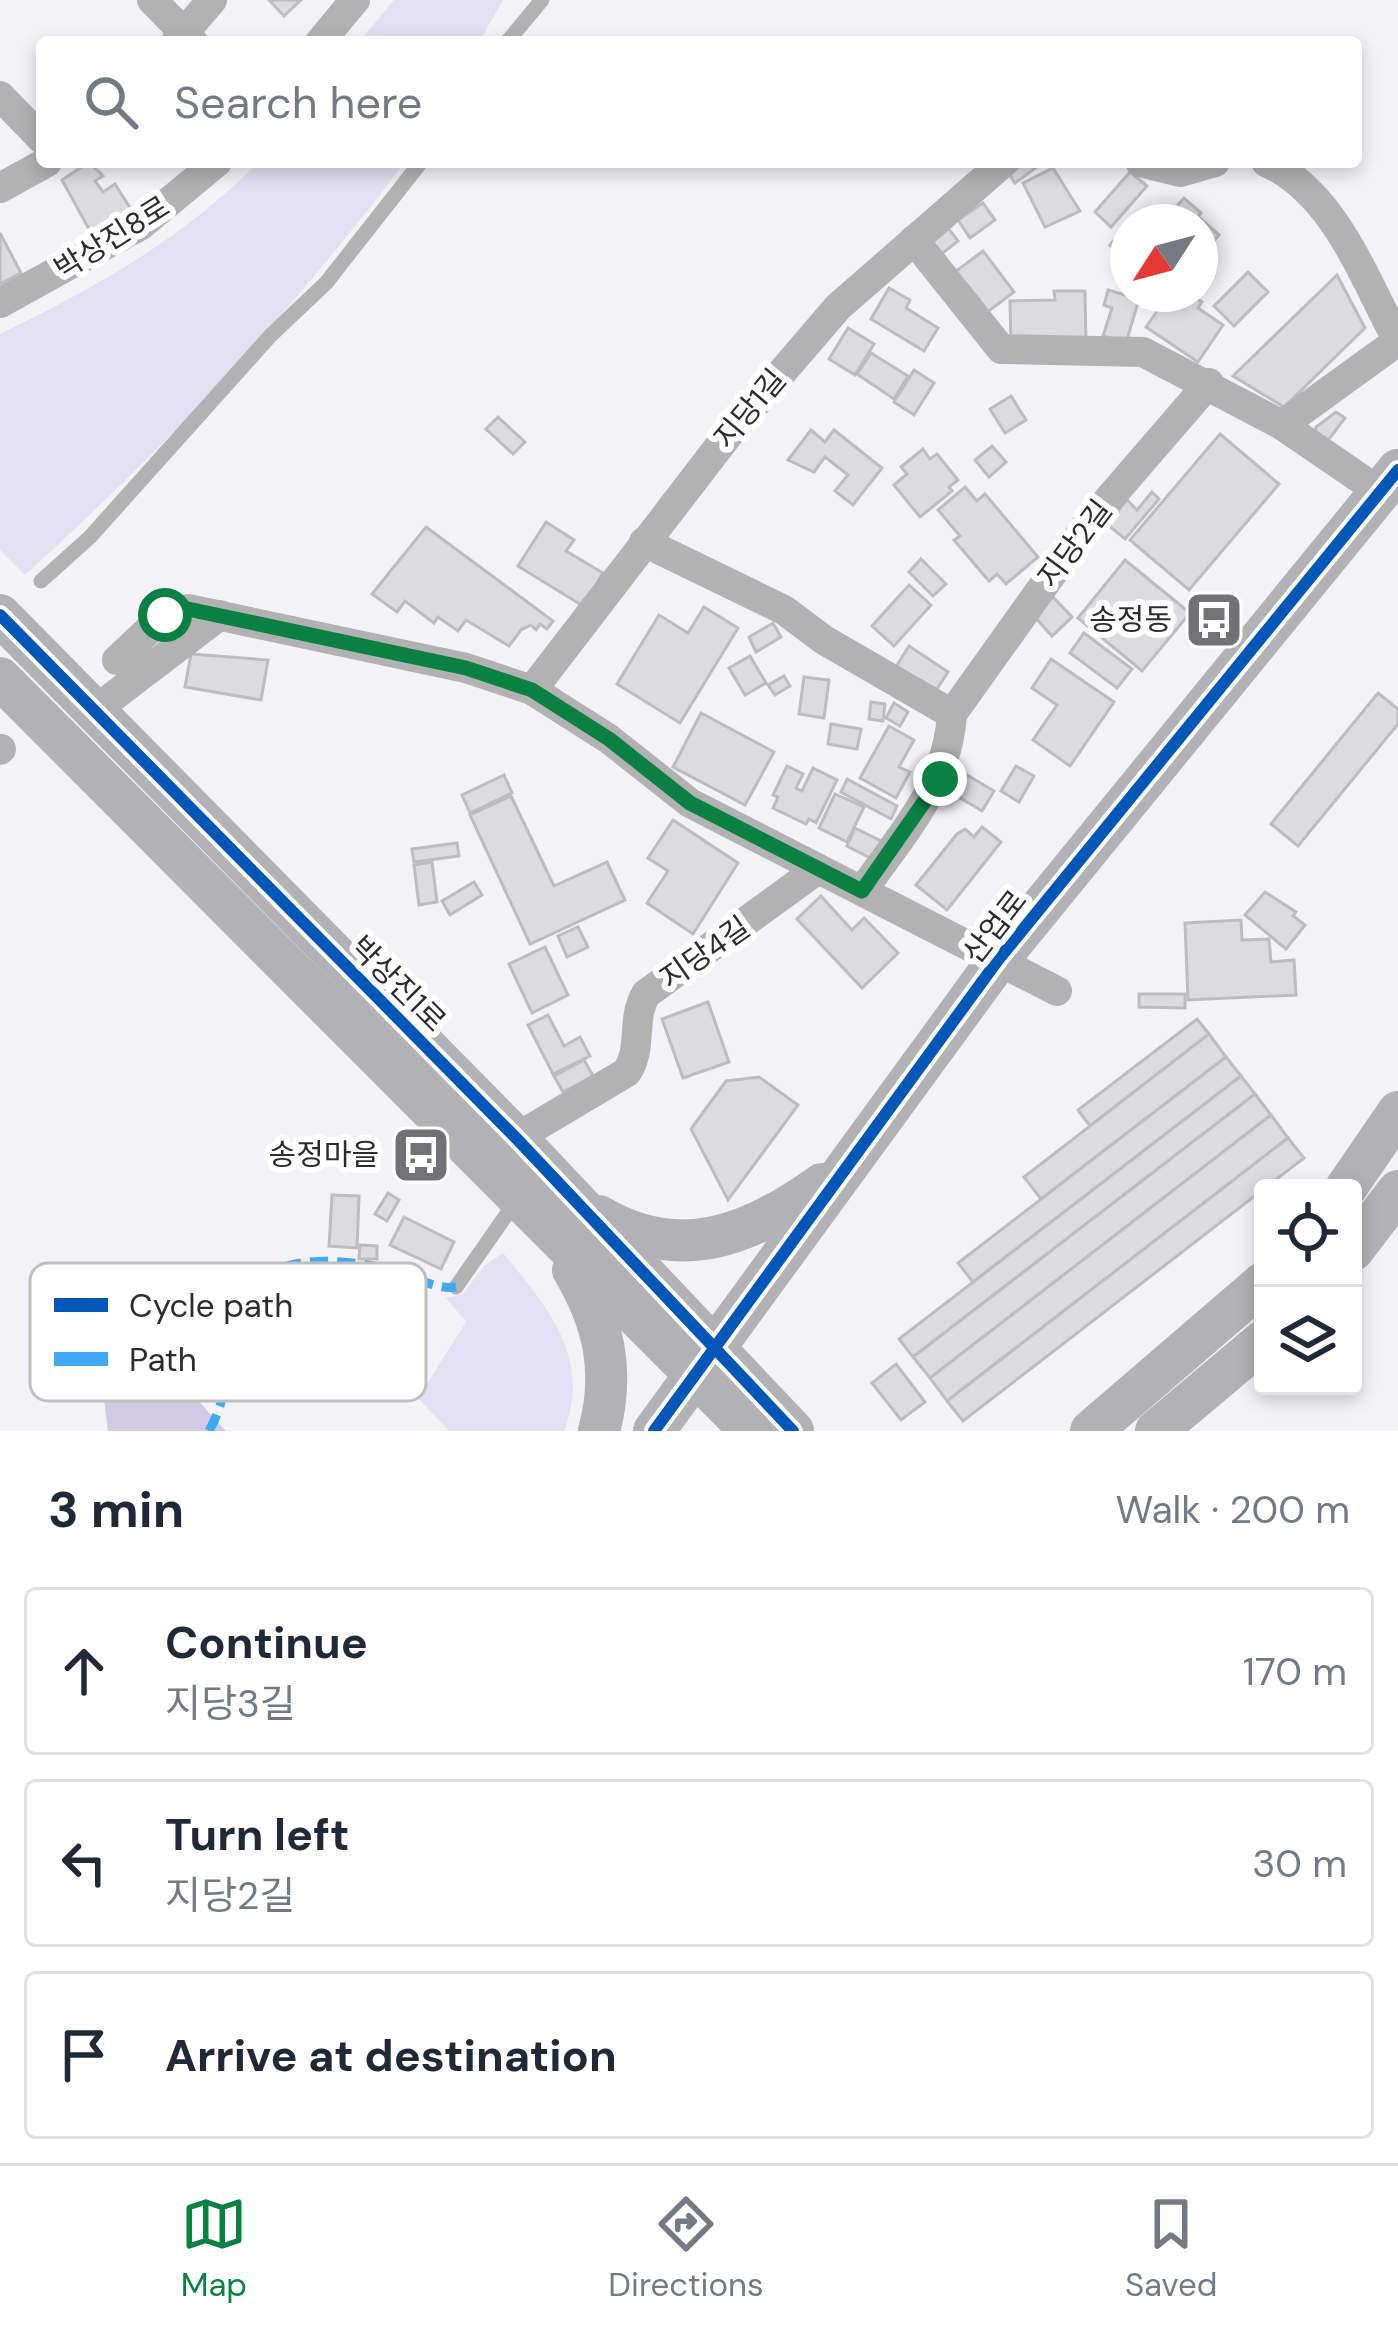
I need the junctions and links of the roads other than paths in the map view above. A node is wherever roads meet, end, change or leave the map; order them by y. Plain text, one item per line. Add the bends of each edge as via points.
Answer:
1 (152, 0) edge
2 (212, 0) edge
3 (355, 0) edge
4 (542, 0) edge
5 (182, 36) edge
6 (186, 36) edge
7 (325, 36) edge
8 (512, 36) edge
9 (0, 96) edge
10 (36, 133) edge
11 (36, 168) edge
12 (210, 168) edge
13 (416, 168) edge
14 (997, 168) edge
15 (1164, 168) edge
16 (1194, 168) edge
17 (1280, 168) edge
18 (0, 188) edge
19 (914, 240) junction
20 (0, 303) edge
21 (1398, 341) edge
22 (1209, 382) junction
23 (1282, 424) junction
24 (1389, 481) edge
25 (644, 542) junction
26 (41, 581) dead end
27 (220, 615) junction
28 (0, 616) edge
29 (117, 660) dead end
30 (0, 678) edge
31 (532, 690) junction
32 (94, 711) junction
33 (952, 714) junction
34 (818, 869) junction
35 (862, 891) junction
36 (998, 960) junction
37 (1058, 991) dead end
38 (1398, 1112) edge
39 (516, 1138) junction
40 (847, 1165) junction
41 (1352, 1179) edge
42 (1398, 1191) edge
43 (516, 1201) junction
44 (566, 1221) junction
45 (1362, 1238) edge
46 (456, 1287) dead end
47 (1257, 1287) edge
48 (1254, 1349) edge
49 (704, 1361) junction
50 (748, 1413) edge
51 (599, 1431) edge
52 (654, 1431) edge
53 (793, 1431) edge
54 (1091, 1431) edge
55 (1156, 1431) edge

1 - 5 street
2 - 6 street
3 - 7 street
4 - 8 lane
9 - 10 street
11 - 18 street
12 - 20 street, 박상진8로 via 141,225
13 - 26 lane via 326,283
14 - 19 street, 지당1길
15 - 16 street
17 - 21 street via 1317,194
19 - 22 street via 1001,349 1143,352
19 - 25 street, 지당1길 via 838,307
21 - 23 street
22 - 23 street
22 - 33 street, 지당2길 via 1089,522
23 - 24 street
24 - 36 street, 산업로
25 - 31 street, 지당1길
25 - 33 street via 784,610
27 - 29 street via 165,615
27 - 31 street
27 - 32 street
28 - 32 street, 박상진1로
30 - 43 street, 박상진1로
31 - 34 street via 690,803
32 - 39 street, 박상진1로
33 - 35 street, 지당2길 via 940,779
34 - 35 street
34 - 39 street, 지당4길 via 646,994 627,1072
35 - 36 street
36 - 37 street
36 - 40 street, 산업로
38 - 41 street
39 - 44 street, 박상진1로
40 - 44 street via 769,1218 713,1241 658,1241
40 - 49 street, 산업로
42 - 45 street
43 - 44 street, 박상진1로
43 - 46 lane
44 - 49 street, 박상진1로
44 - 51 street via 606,1349
47 - 54 street
48 - 55 street
49 - 50 street, 박상진1로
49 - 52 street, 산업로
50 - 53 street, 박상진1로

